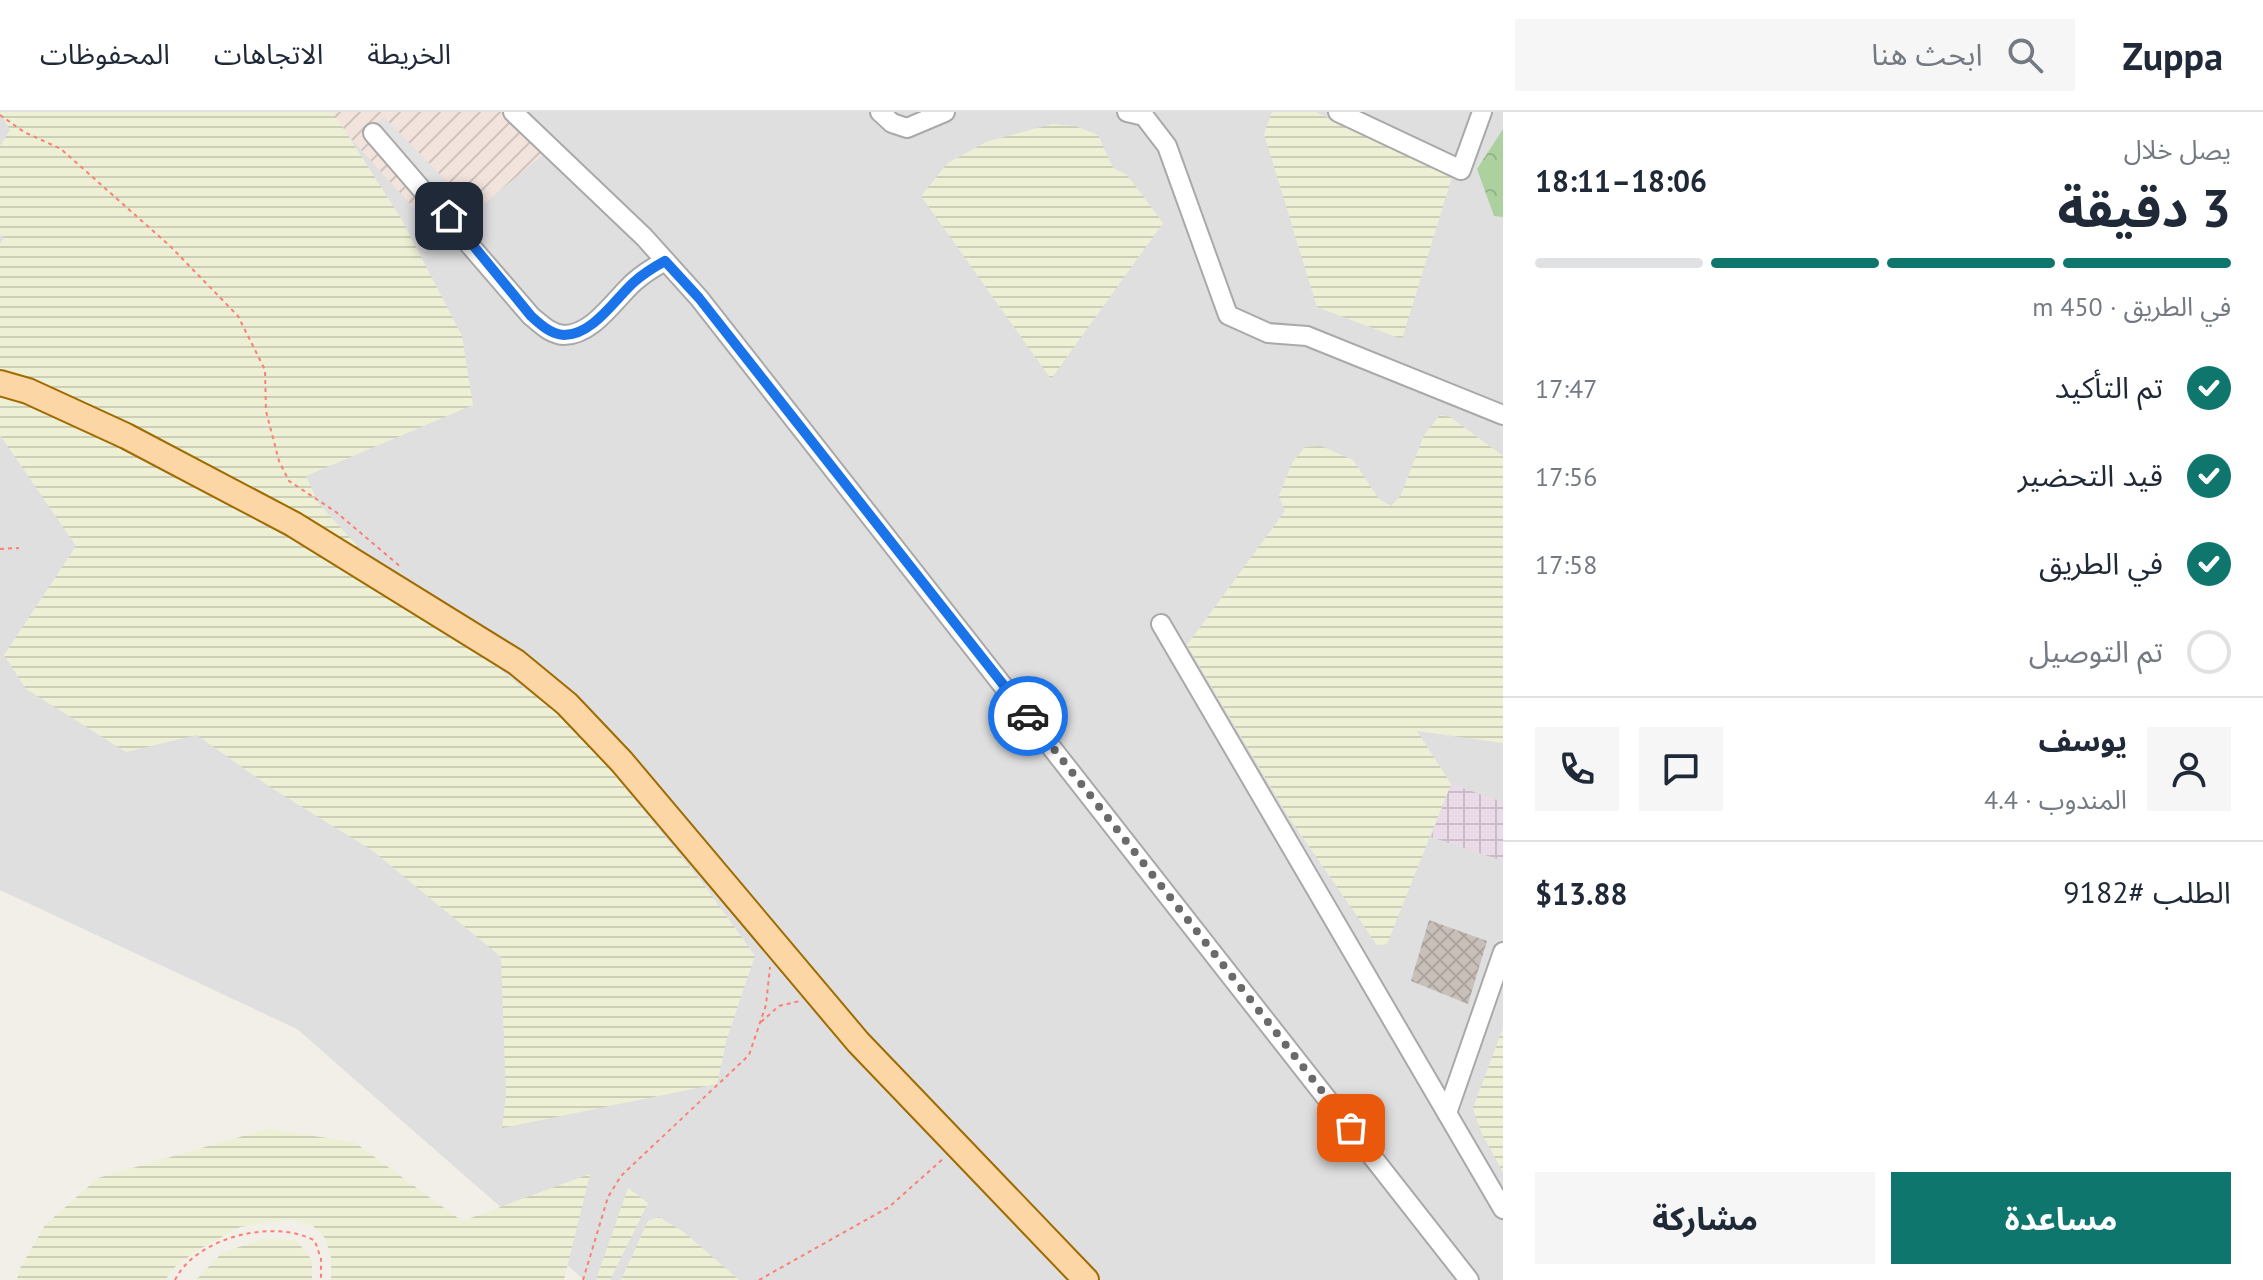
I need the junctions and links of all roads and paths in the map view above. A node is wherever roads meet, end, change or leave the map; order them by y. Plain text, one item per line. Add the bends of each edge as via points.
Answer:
1 (513, 112) edge
2 (880, 112) edge
3 (945, 112) edge
4 (1127, 112) edge
5 (1338, 112) edge
6 (1482, 112) edge
7 (0, 115) edge
8 (1364, 118) edge
9 (373, 133) dead end
10 (665, 261) junction
11 (0, 383) edge
12 (1503, 415) edge
13 (19, 548) dead end
14 (0, 549) edge
15 (410, 595) junction
16 (1161, 624) dead end
17 (773, 942) junction
18 (1503, 952) edge
19 (822, 1000) junction
20 (760, 1023) junction
21 (1447, 1113) junction
22 (958, 1143) junction
23 (1503, 1209) edge
24 (175, 1280) edge
25 (321, 1280) edge
26 (583, 1280) edge
27 (759, 1280) edge
28 (1086, 1280) edge
29 (1469, 1280) edge

1 - 10 street
2 - 3 street via 907,128
4 - 12 street via 1144,116 1167,146 1228,315 1268,333 1307,336
5 - 8 street
6 - 8 street via 1461,170
7 - 15 path via 72,159 170,246 238,316 265,370 266,411 289,481 379,546 406,572
9 - 10 street via 547,330 564,335 578,331
10 - 29 street
11 - 15 main road via 126,436 293,524
13 - 14 path
15 - 17 main road via 516,662 567,704
16 - 21 street
17 - 19 main road
17 - 20 path
18 - 21 street
19 - 20 path via 779,1006
19 - 22 main road
20 - 26 path via 749,1055 621,1176 608,1197
21 - 23 street
22 - 27 path via 889,1207
22 - 28 main road
24 - 25 path via 213,1244 266,1229 297,1231 315,1241

